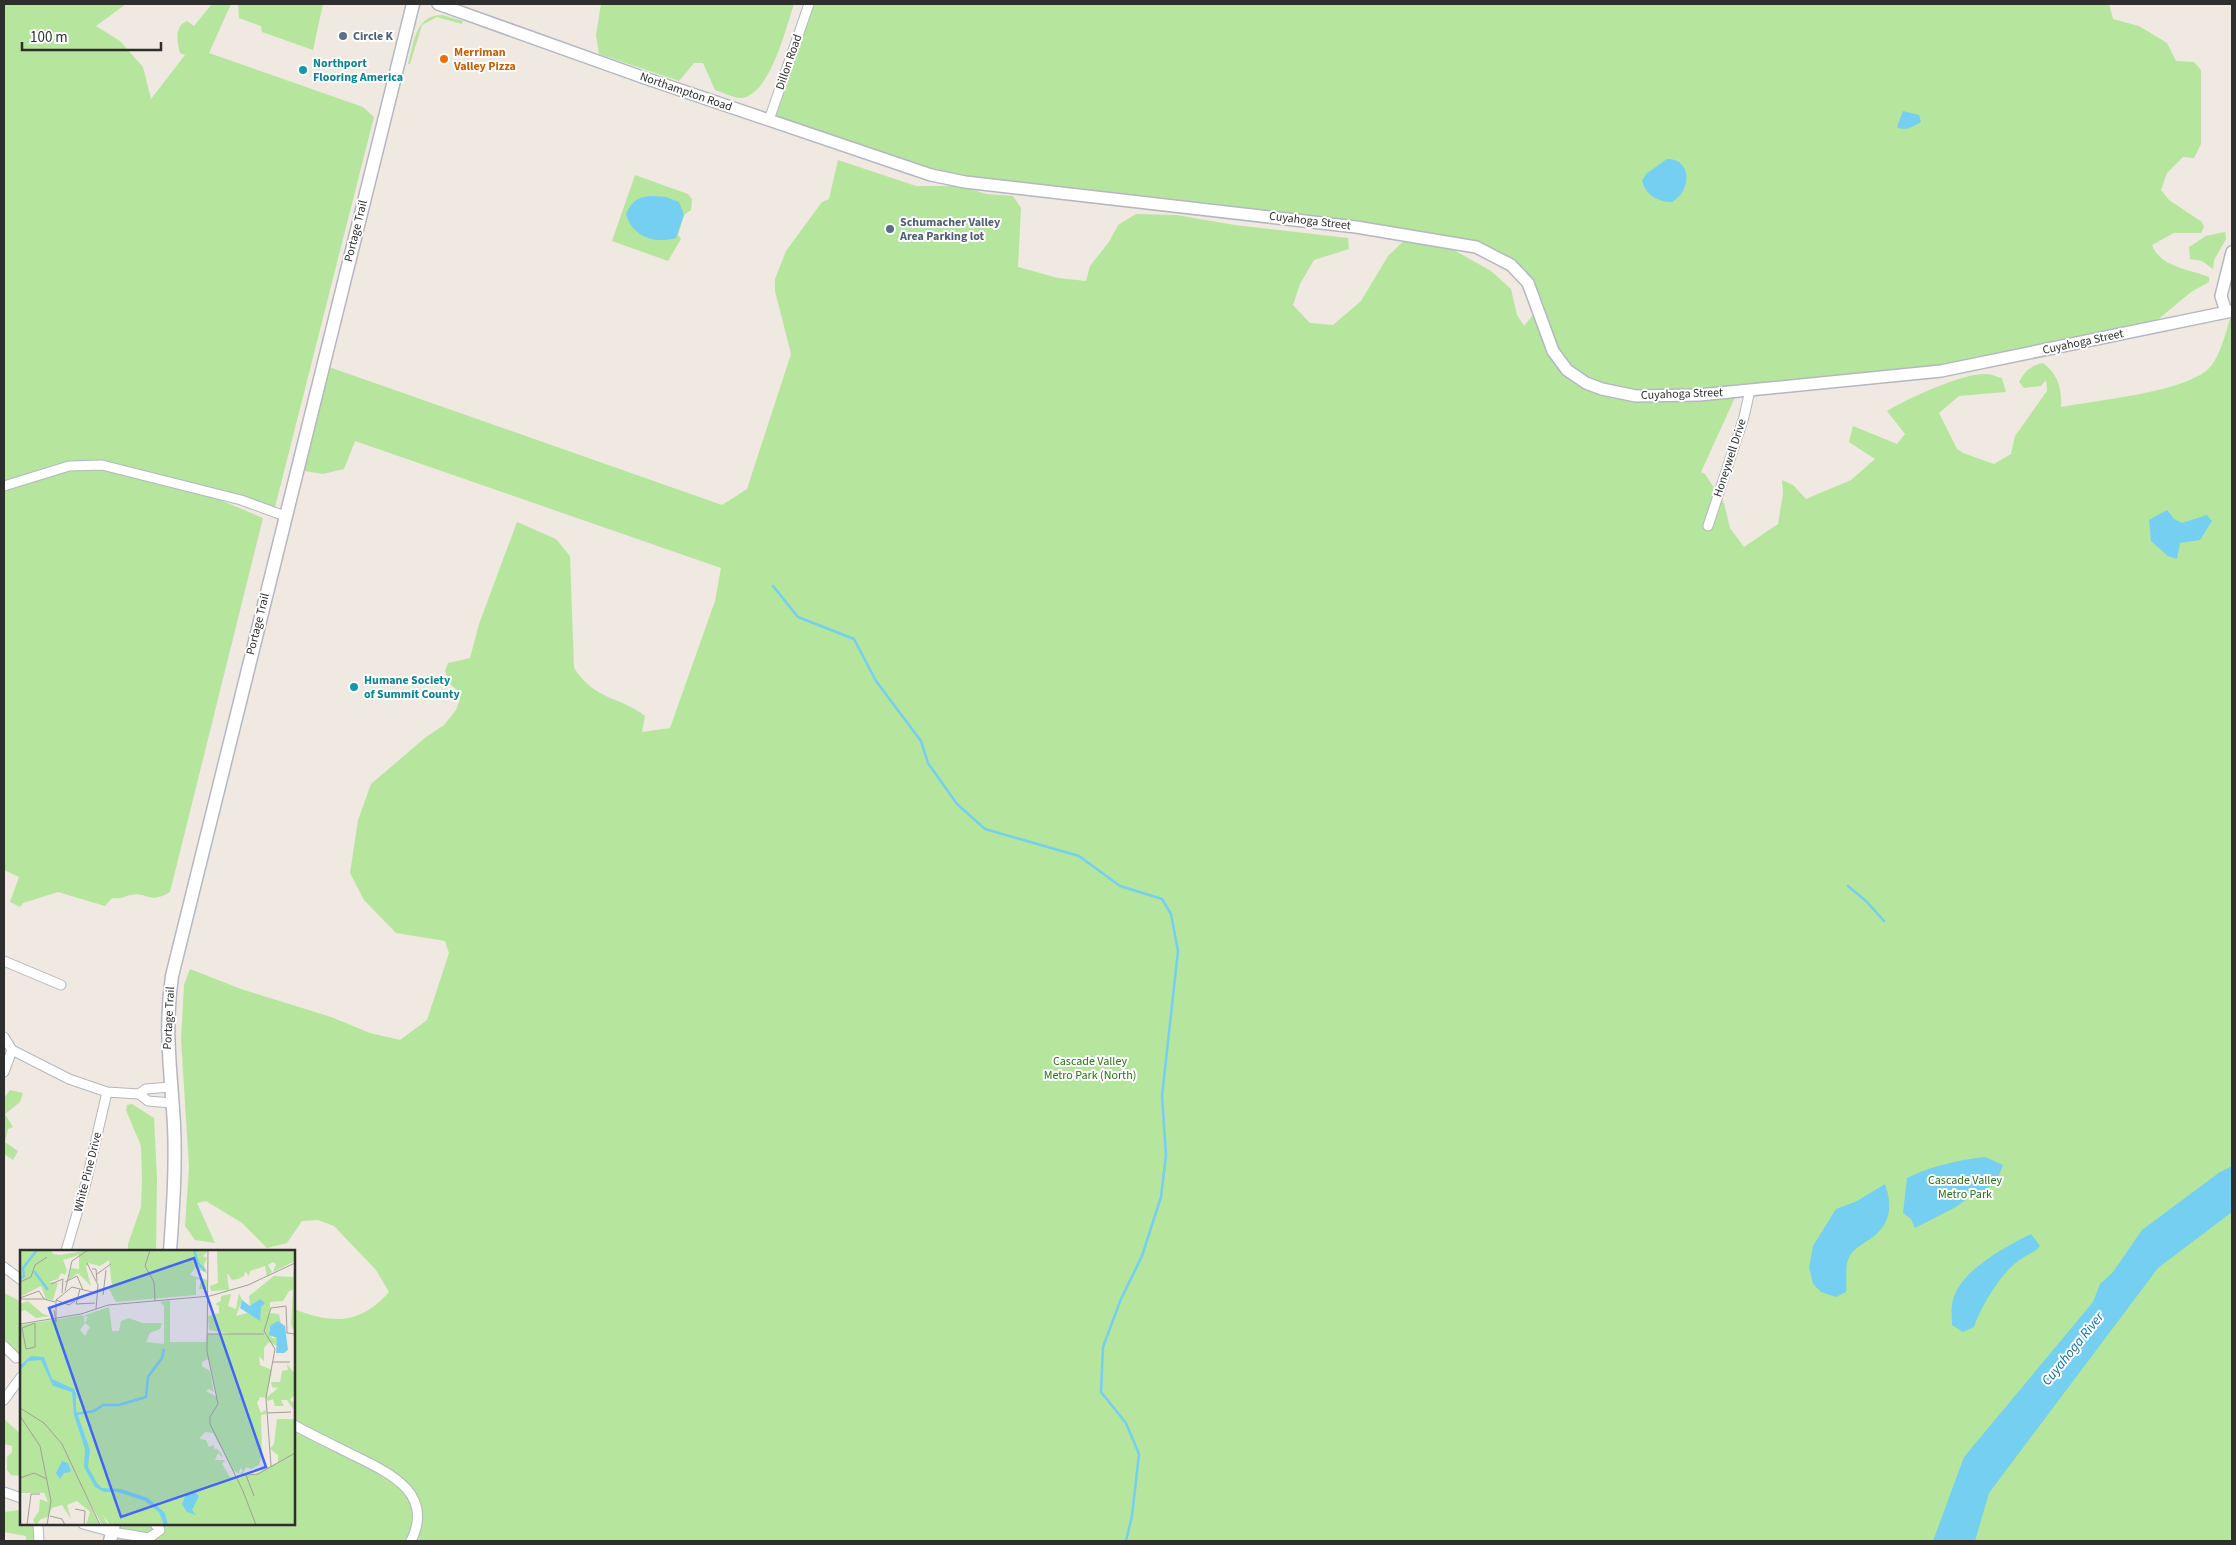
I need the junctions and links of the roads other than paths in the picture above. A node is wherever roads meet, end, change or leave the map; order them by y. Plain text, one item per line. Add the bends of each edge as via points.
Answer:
1 (413, 4) edge
2 (438, 4) edge
3 (810, 4) edge
4 (769, 120) junction
5 (935, 176) joint
6 (2232, 252) edge
7 (2229, 311) edge
8 (1750, 390) junction
9 (4, 486) edge
10 (285, 516) junction
11 (1708, 526) dead end
12 (4, 961) edge
13 (61, 985) dead end
14 (4, 1037) edge
15 (12, 1050) junction
16 (4, 1072) edge
17 (170, 1087) junction
18 (107, 1092) junction
19 (139, 1094) junction
20 (172, 1104) junction
21 (66, 1250) edge
22 (170, 1250) edge
23 (4, 1267) edge
24 (20, 1279) edge
25 (4, 1346) edge
26 (16, 1358) dead end
27 (20, 1378) edge
28 (4, 1400) edge
29 (295, 1426) edge
30 (4, 1492) edge
31 (20, 1498) edge
32 (38, 1525) edge
33 (87, 1525) edge
34 (159, 1526) edge
35 (112, 1532) edge
36 (39, 1541) edge
37 (157, 1541) edge
38 (411, 1541) edge

1 - 10 main road, Portage Trail
2 - 4 street, Northampton Road
3 - 4 street, Dillon Road
4 - 5 street, Northampton Road
5 - 8 street, Cuyahoga Street via 1356,227 1476,248 1511,265 1528,283 1553,351 1567,370 1586,383 1616,393 1644,397
6 - 7 street via 2221,296
7 - 8 street, Cuyahoga Street via 1972,366
8 - 11 street, Honeywell Drive
9 - 10 street via 69,466 102,465 241,500
10 - 17 main road, Portage Trail via 172,976 167,1029
12 - 13 street
14 - 15 street
15 - 16 street
15 - 18 street via 68,1079
17 - 19 street via 146,1089
17 - 20 main road, Portage Trail
18 - 19 street
18 - 21 street, White Pine Drive
19 - 20 street via 148,1101
20 - 22 main road, Portage Trail via 175,1195
23 - 24 street
25 - 26 street
27 - 28 street
29 - 38 street via 402,1482 416,1510 416,1527
30 - 31 street
32 - 36 street
33 - 35 street
34 - 35 street via 149,1538
34 - 37 street

